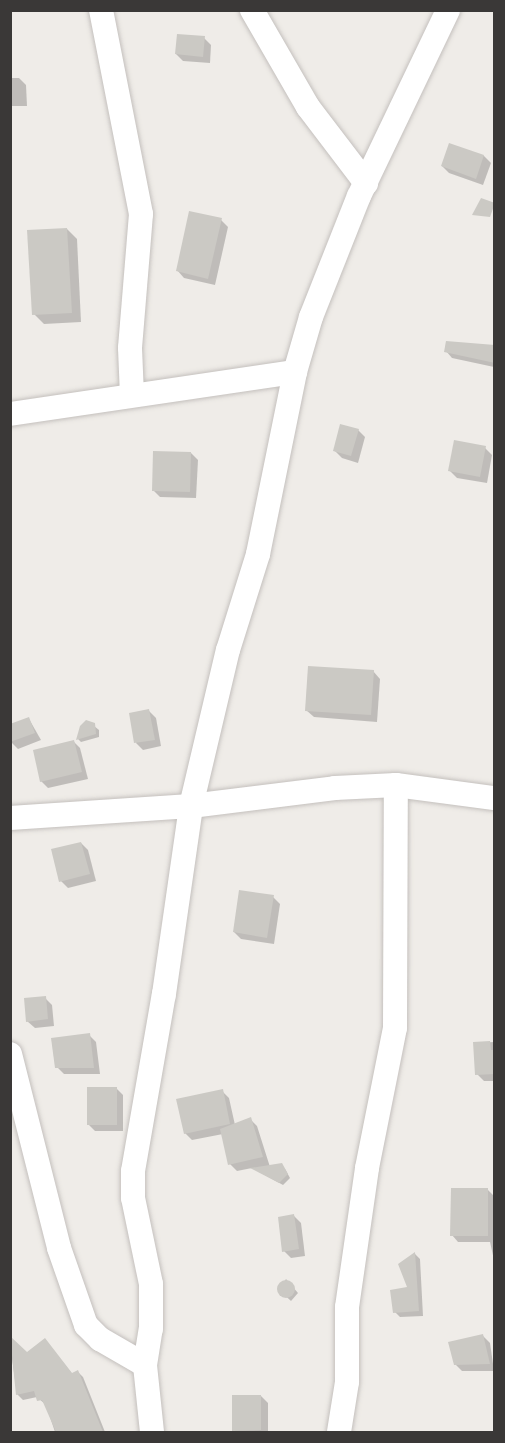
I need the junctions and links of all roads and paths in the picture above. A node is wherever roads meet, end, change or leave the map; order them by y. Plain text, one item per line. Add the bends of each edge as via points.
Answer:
1 (101, 10) edge
2 (252, 10) edge
3 (448, 10) edge
4 (366, 183) junction
5 (295, 372) junction
6 (132, 395) junction
7 (10, 414) edge
8 (396, 785) junction
9 (495, 798) edge
10 (190, 806) junction
11 (10, 818) edge
12 (10, 1054) edge
13 (145, 1365) junction
14 (152, 1432) edge
15 (339, 1432) edge

1 - 6 street via 141,214 130,348
2 - 4 street via 308,107
3 - 4 street
4 - 5 street via 335,254
5 - 6 street
5 - 10 street via 258,554 228,650
6 - 7 street
8 - 9 street
8 - 10 street via 335,788
8 - 15 street via 395,1028 367,1168 347,1307 347,1382
10 - 11 street
10 - 13 street via 164,994 133,1171 133,1198 152,1284
12 - 13 street via 59,1248 86,1325 100,1339
13 - 14 street

